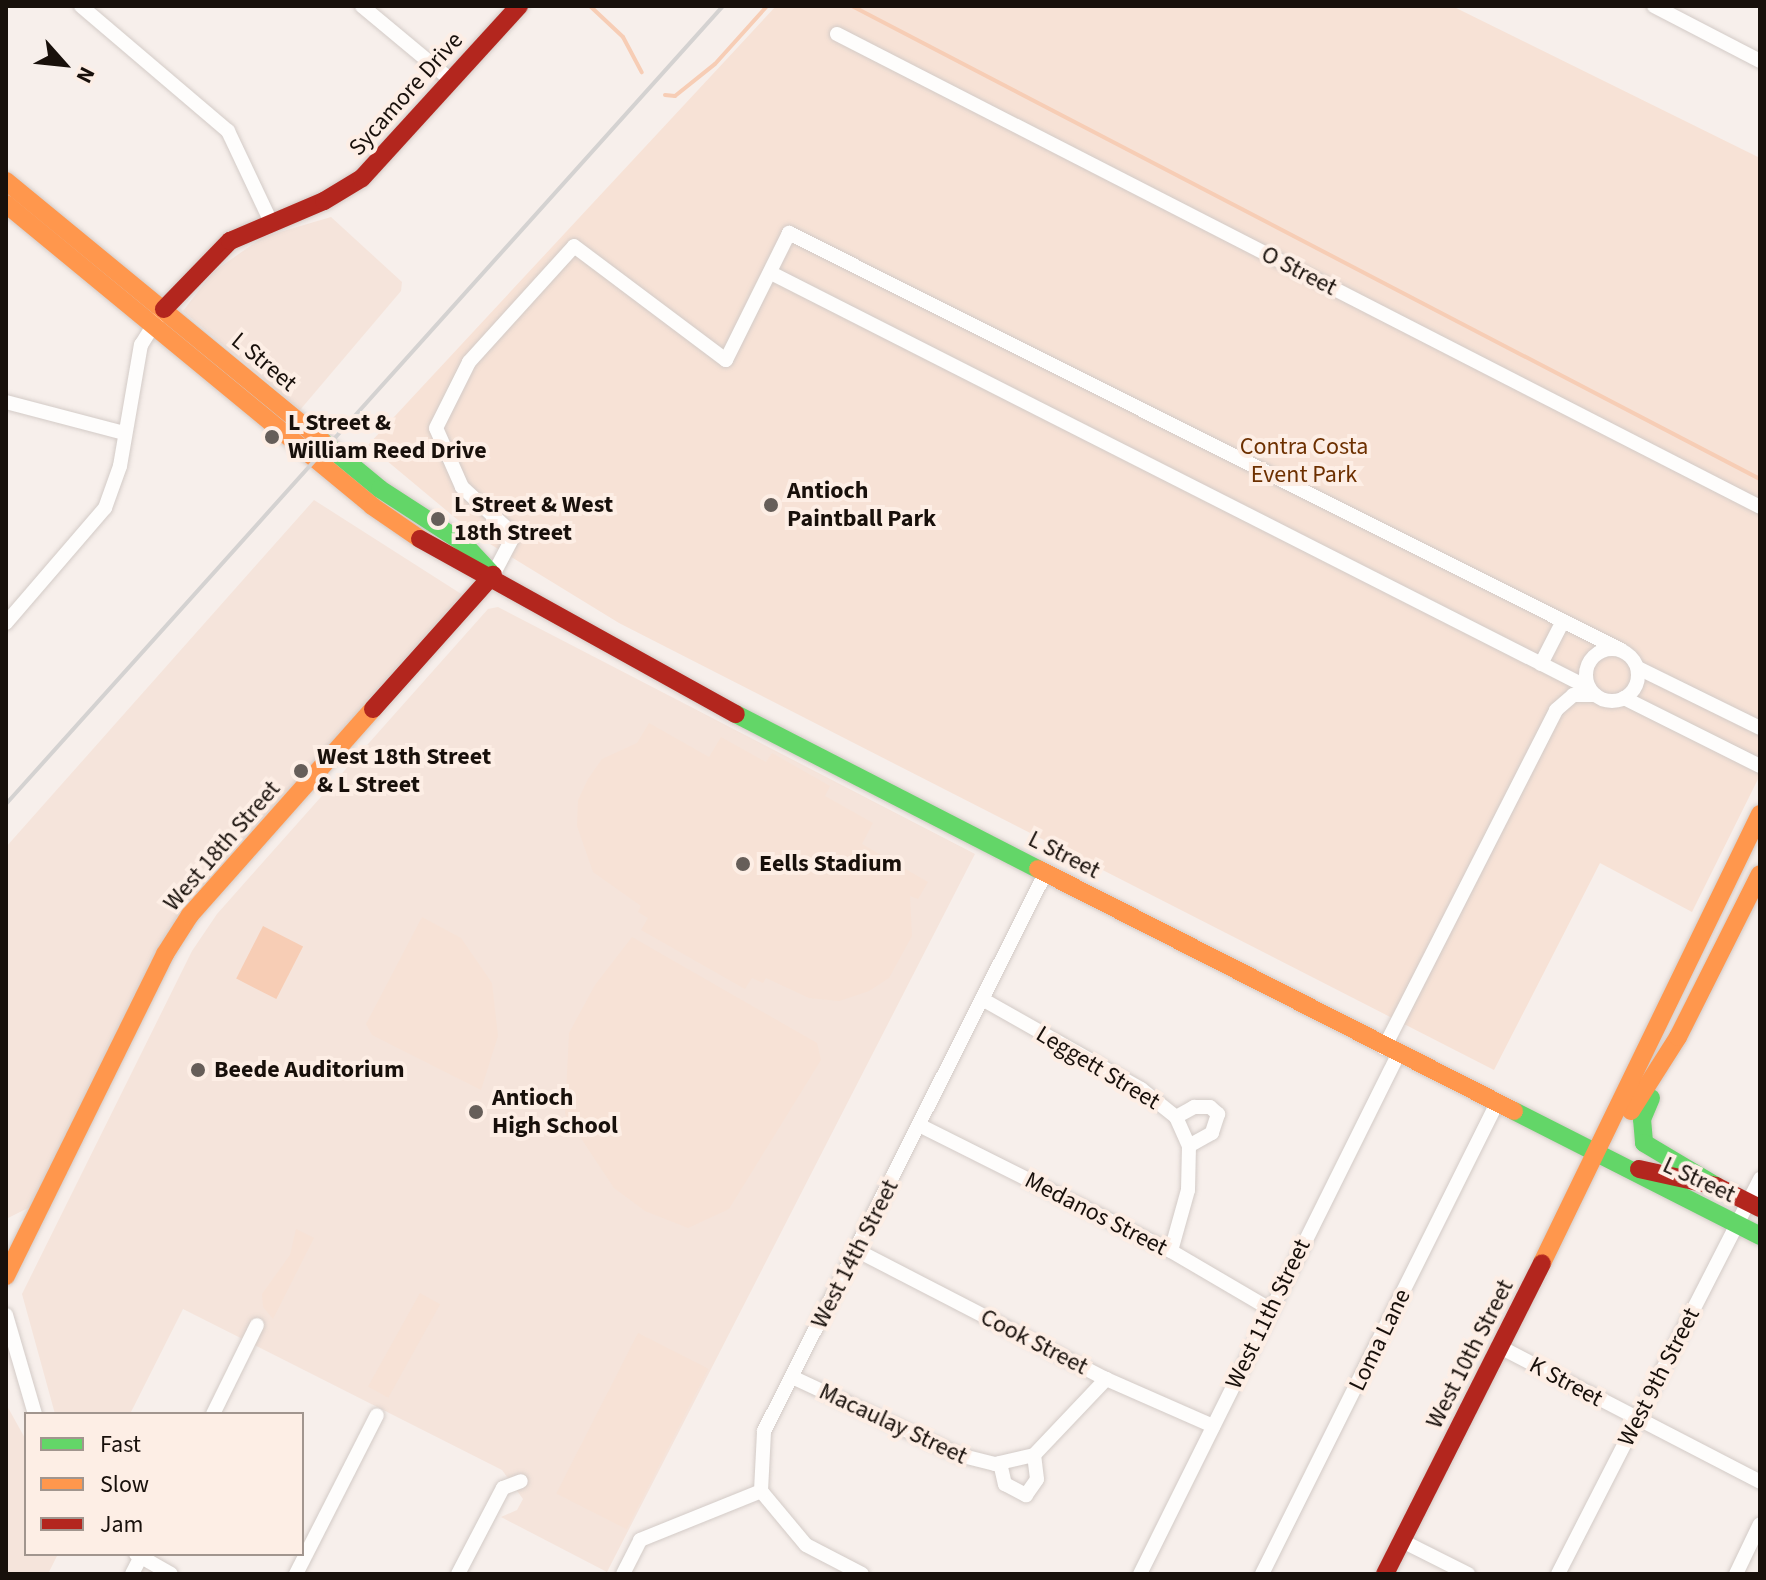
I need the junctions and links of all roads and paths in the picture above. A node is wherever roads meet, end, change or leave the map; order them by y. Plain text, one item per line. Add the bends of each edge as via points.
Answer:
1 (81, 6) edge
2 (362, 6) edge
3 (519, 6) edge
4 (1654, 6) edge
5 (837, 34) dead end
6 (1760, 61) edge
7 (452, 81) junction
8 (6, 181) edge
9 (6, 204) edge
10 (271, 222) junction
11 (773, 274) junction
12 (164, 309) junction
13 (153, 326) junction
14 (6, 402) edge
15 (124, 433) junction
16 (1760, 507) edge
17 (493, 575) junction
18 (1563, 621) junction
19 (6, 623) edge
20 (1621, 650) junction
21 (1541, 664) junction
22 (1638, 668) junction
23 (1592, 692) junction
24 (1624, 698) junction
25 (1760, 728) edge
26 (1760, 766) edge
27 (1760, 814) edge
28 (1046, 872) junction
29 (1760, 874) edge
30 (982, 999) junction
31 (1678, 1037) junction
32 (1391, 1051) junction
33 (1496, 1105) junction
34 (1176, 1117) junction
35 (919, 1125) junction
36 (1189, 1146) junction
37 (1597, 1155) junction
38 (1619, 1165) junction
39 (1760, 1179) edge
40 (1716, 1186) junction
41 (1754, 1205) edge
42 (1737, 1225) junction
43 (1760, 1236) edge
44 (858, 1251) junction
45 (1171, 1251) junction
46 (6, 1276) edge
47 (1270, 1309) junction
48 (6, 1315) edge
49 (257, 1325) dead end
50 (1500, 1347) junction
51 (792, 1377) junction
52 (1106, 1379) junction
53 (34, 1412) edge
54 (214, 1412) edge
55 (377, 1415) dead end
56 (1638, 1420) junction
57 (1213, 1426) junction
58 (1034, 1455) junction
59 (1000, 1463) junction
60 (521, 1481) dead end
61 (1760, 1482) edge
62 (761, 1491) junction
63 (1760, 1524) edge
64 (1402, 1541) junction
65 (141, 1556) edge
66 (1144, 1573) edge
67 (171, 1574) edge
68 (296, 1574) edge
69 (458, 1574) edge
70 (623, 1574) edge
71 (862, 1574) edge
72 (1262, 1574) edge
73 (1385, 1574) edge
74 (1468, 1574) edge
75 (1558, 1574) edge
76 (1736, 1574) edge

1 - 10 street via 228,131
2 - 7 street
3 - 7 main road, Sycamore Drive
4 - 6 street
5 - 16 street, O Street
7 - 10 main road, Sycamore Drive via 362,178 324,201
8 - 12 main road, L Street
9 - 13 main road, L Street
10 - 12 main road, Sycamore Drive via 223,246
11 - 17 street via 726,360 574,246 469,362 436,428 462,487 514,535
11 - 18 street via 789,233
11 - 21 street
12 - 13 street
12 - 17 main road, L Street via 380,489 462,542
13 - 15 street via 141,345
13 - 17 main road, L Street via 372,506 450,559
14 - 15 street
15 - 19 street via 105,508
17 - 28 main road, L Street via 760,728
17 - 46 main road, West 18th Street via 190,915 165,954
18 - 20 street
18 - 21 street
20 - 22 street
20 - 23 street via 1603,650 1589,662
21 - 23 street
22 - 24 street via 1637,683
22 - 25 street
23 - 24 street via 1612,701
23 - 32 street, West 11th Street via 1573,695 1556,710
24 - 26 street
27 - 37 main road, West 10th Street
28 - 30 street, West 14th Street
28 - 32 main road, L Street
29 - 31 main road, West 10th Street
30 - 34 street, Leggett Street via 1141,1089
30 - 35 street, West 14th Street
31 - 37 main road, West 10th Street
31 - 40 main road via 1639,1135
32 - 33 main road, L Street
32 - 47 street, West 11th Street
33 - 37 main road, L Street
33 - 72 street, Loma Lane
34 - 36 street, Leggett Street
34 - 36 street via 1194,1107 1210,1107 1218,1114 1212,1133
35 - 44 street, West 14th Street
35 - 45 street, Medanos Street
36 - 45 street, Leggett Street via 1188,1190
37 - 38 main road, L Street
37 - 50 main road, West 10th Street
38 - 40 main road, L Street
38 - 42 main road, L Street
39 - 41 street, West 9th Street
40 - 41 main road, L Street
41 - 42 street, West 9th Street
42 - 43 main road, L Street
42 - 56 street, West 9th Street
44 - 51 street, West 14th Street
44 - 52 street, Cook Street
45 - 47 street, Medanos Street
47 - 57 street, West 11th Street
48 - 53 street
49 - 54 street
50 - 56 street, K Street
50 - 64 main road, West 10th Street
51 - 59 street, Macaulay Street via 980,1464
51 - 62 street, West 14th Street via 764,1431
52 - 57 street, Cook Street
52 - 58 street
55 - 68 street
56 - 61 street, K Street
56 - 75 street, West 9th Street
57 - 66 street, West 11th Street
58 - 59 street, Macaulay Street
58 - 59 street via 1037,1479 1026,1495 1005,1484
60 - 69 street via 503,1488
62 - 70 street via 640,1540
62 - 71 street via 806,1545
63 - 76 street
64 - 73 main road, West 10th Street
64 - 74 street
65 - 67 street

